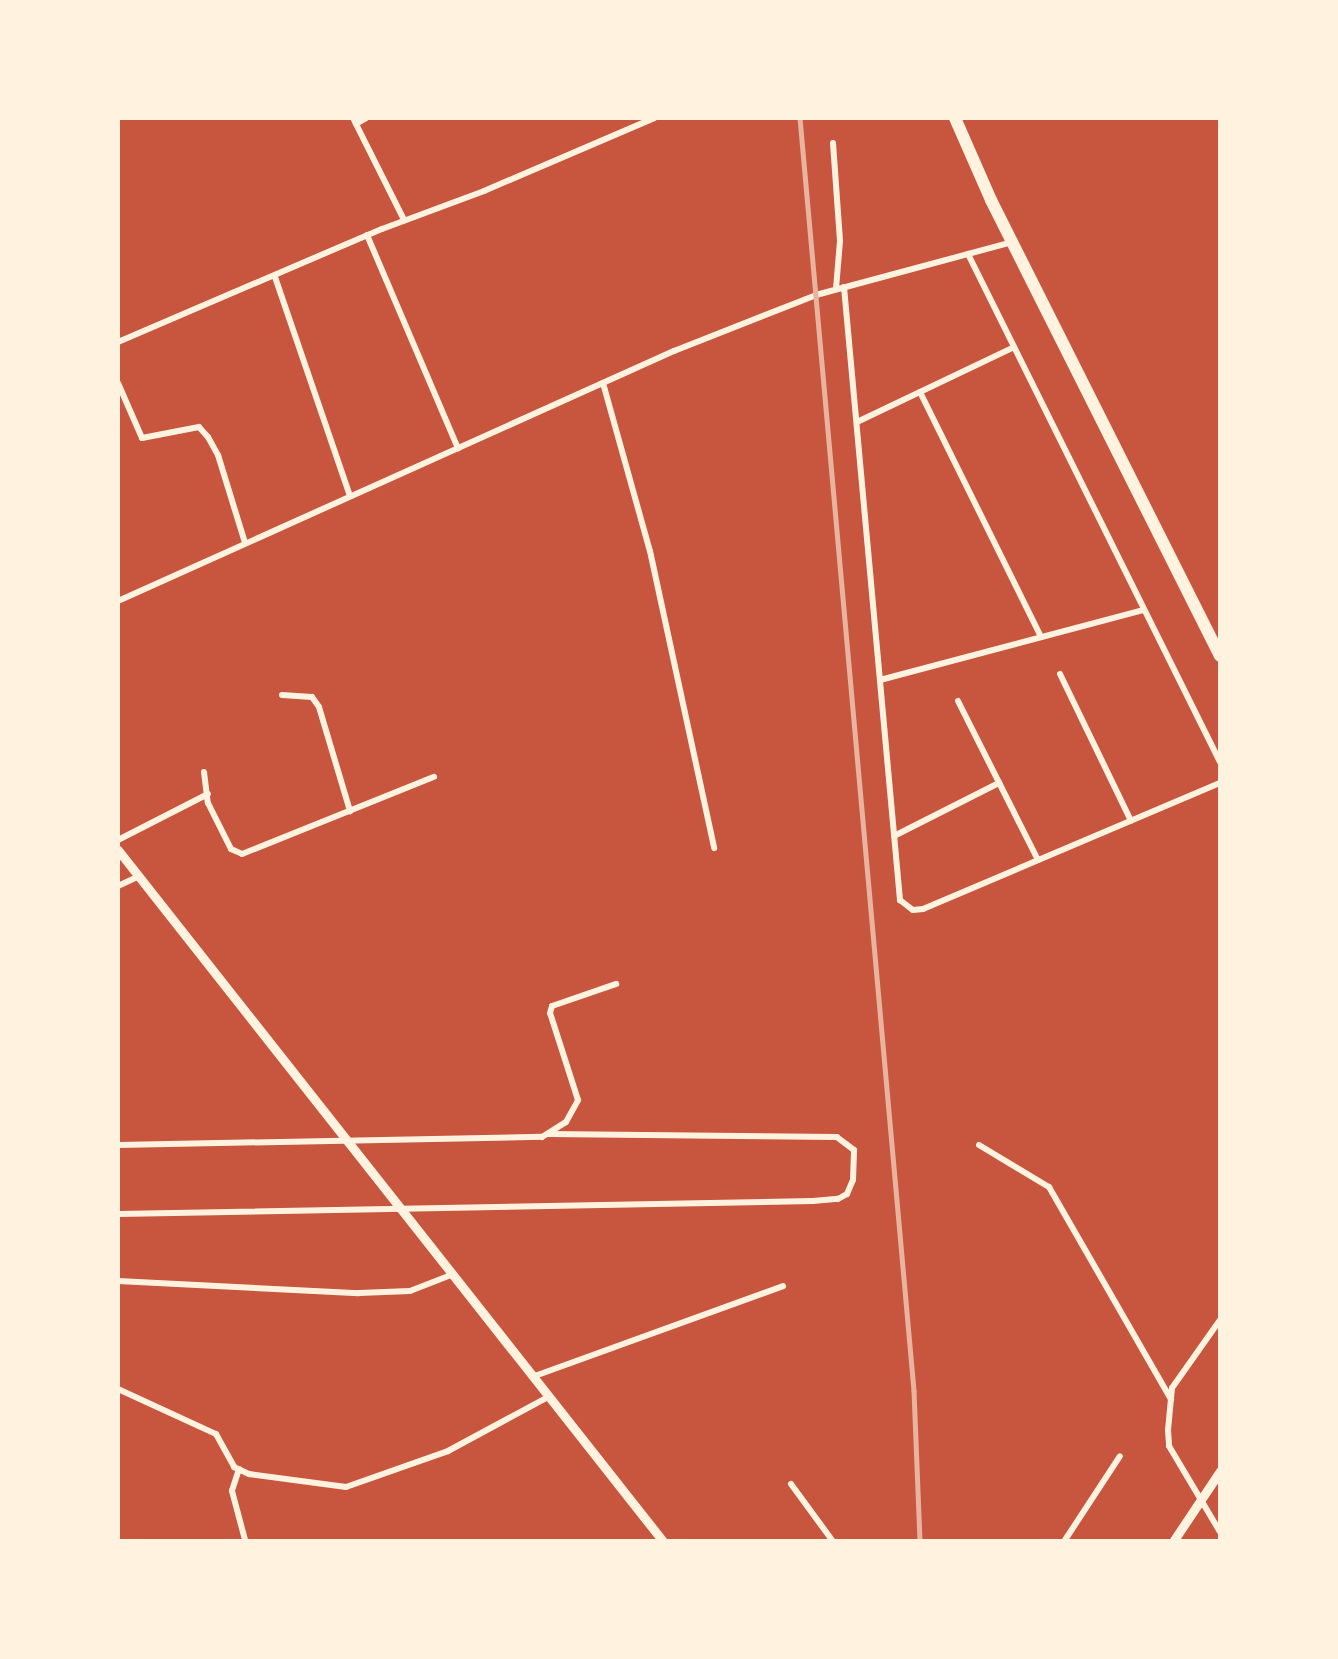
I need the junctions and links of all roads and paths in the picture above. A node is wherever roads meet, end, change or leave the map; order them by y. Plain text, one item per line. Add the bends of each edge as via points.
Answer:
1 (366, 118) edge
2 (654, 118) edge
3 (955, 118) edge
4 (354, 121) edge
5 (833, 143) dead end
6 (404, 220) junction
7 (367, 235) junction
8 (1012, 242) junction
9 (968, 254) junction
10 (275, 277) junction
11 (844, 287) junction
12 (836, 290) junction
13 (118, 342) edge
14 (1014, 347) junction
15 (118, 383) edge
16 (603, 383) junction
17 (920, 392) junction
18 (857, 422) junction
19 (458, 447) junction
20 (350, 496) junction
21 (245, 543) junction
22 (118, 601) edge
23 (1144, 610) junction
24 (1041, 637) junction
25 (1220, 656) edge
26 (1060, 674) dead end
27 (880, 680) junction
28 (282, 695) dead end
29 (958, 701) dead end
30 (1220, 762) edge
31 (204, 772) dead end
32 (434, 777) dead end
33 (999, 783) junction
34 (1220, 783) edge
35 (208, 794) junction
36 (350, 811) junction
37 (1131, 821) junction
38 (894, 836) junction
39 (118, 840) edge
40 (714, 848) dead end
41 (118, 850) edge
42 (1038, 860) junction
43 (139, 876) junction
44 (118, 886) edge
45 (616, 984) dead end
46 (548, 1134) junction
47 (346, 1143) junction
48 (118, 1144) edge
49 (979, 1145) dead end
50 (398, 1208) junction
51 (118, 1214) edge
52 (451, 1275) junction
53 (118, 1281) edge
54 (783, 1286) dead end
55 (1220, 1320) edge
56 (532, 1377) junction
57 (118, 1389) edge
58 (548, 1397) junction
59 (1171, 1399) junction
60 (1120, 1456) dead end
61 (239, 1469) junction
62 (1220, 1471) edge
63 (791, 1484) dead end
64 (1201, 1498) junction
65 (1220, 1532) edge
66 (245, 1540) edge
67 (662, 1540) edge
68 (832, 1540) edge
69 (1065, 1540) edge
70 (1174, 1540) edge

1 - 4 street
2 - 6 street via 484,191
3 - 8 highway
4 - 6 street
5 - 12 street via 840,241
6 - 7 street
7 - 10 street
7 - 19 street
8 - 9 street
8 - 25 highway
9 - 11 street
9 - 14 street
10 - 13 street
10 - 20 street
11 - 12 street
11 - 18 street
12 - 16 street via 685,347
14 - 17 street
14 - 23 street
15 - 21 street via 142,438 199,427 208,437 218,455
16 - 19 street
16 - 40 street via 650,551
17 - 18 street
17 - 24 street
18 - 27 street
19 - 20 street
20 - 21 street
21 - 22 street
23 - 24 street
23 - 30 street
24 - 27 street
26 - 37 street
27 - 38 street
28 - 36 street via 312,697 319,707
29 - 33 street
31 - 35 street
32 - 36 street
33 - 38 street
33 - 42 street
34 - 37 street
35 - 36 street via 208,803 231,849 242,854
35 - 39 street
37 - 42 street
38 - 42 street via 900,900 913,910
41 - 43 street
43 - 44 street
43 - 47 street
45 - 46 street via 552,1006 550,1012 578,1100 566,1122
46 - 47 street
46 - 50 street via 837,1137 854,1150 853,1180 847,1194 838,1199 813,1201
47 - 48 street
47 - 50 street
49 - 59 street via 1049,1186
50 - 51 street
50 - 52 street
52 - 53 street via 410,1291 359,1293
52 - 56 street
54 - 56 street
55 - 59 street via 1172,1388
56 - 58 street
57 - 61 street via 216,1434
58 - 61 street via 448,1451 346,1487
58 - 67 street
59 - 64 street via 1169,1446
60 - 69 street
61 - 66 street via 232,1491
62 - 64 street
63 - 68 street
64 - 65 street
64 - 70 street

